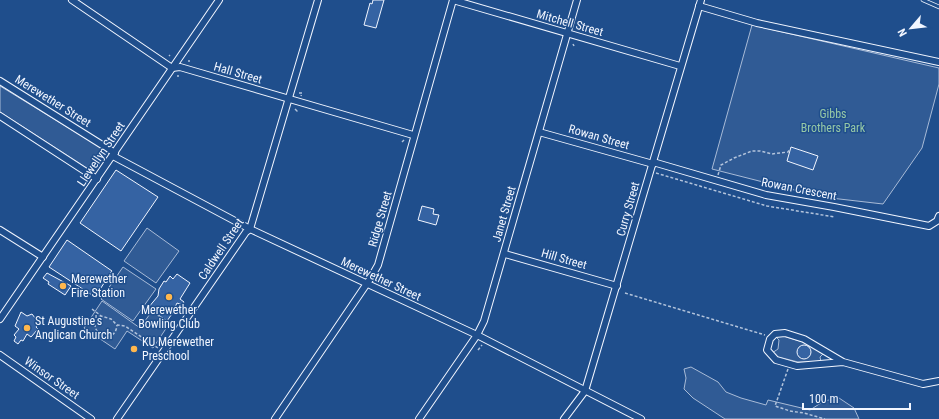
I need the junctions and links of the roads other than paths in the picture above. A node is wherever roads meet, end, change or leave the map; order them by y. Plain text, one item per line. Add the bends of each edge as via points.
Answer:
1 (72, 0) edge
2 (219, 0) edge
3 (318, 0) edge
4 (453, 0) edge
5 (577, 0) edge
6 (923, 0) edge
7 (700, 3) edge
8 (939, 7) edge
9 (567, 33) junction
10 (939, 62) edge
11 (680, 66) junction
12 (172, 68) junction
13 (0, 81) edge
14 (289, 99) junction
15 (0, 116) edge
16 (539, 132) junction
17 (413, 135) junction
18 (114, 154) junction
19 (653, 163) junction
20 (97, 179) junction
21 (939, 216) edge
22 (250, 229) junction
23 (0, 230) edge
24 (505, 254) junction
25 (43, 257) junction
26 (366, 285) junction
27 (617, 286) junction
28 (0, 319) edge
29 (477, 335) junction
30 (0, 355) edge
31 (843, 362) junction
32 (939, 381) edge
33 (585, 391) junction
34 (91, 419) edge
35 (117, 419) edge
36 (275, 419) edge
37 (419, 419) edge
38 (564, 419) edge
39 (641, 419) edge

1 - 12 street, Hall Street
2 - 12 street, Llewellyn Street
3 - 14 street, Caldwell Street
4 - 9 street, Mitchell Street
4 - 17 street, Ridge Street
5 - 9 street, Janet Street
6 - 8 lane
7 - 10 street via 758,23
7 - 11 street, Curry Street
9 - 11 street, Mitchell Street
9 - 16 street, Janet Street
11 - 19 street, Curry Street
12 - 14 street, Hall Street via 180,67
12 - 18 street, Llewellyn Street
13 - 18 street, Merewether Street
14 - 17 street, Hall Street
14 - 22 street, Caldwell Street
15 - 20 street
16 - 19 street, Rowan Street
16 - 24 street, Janet Street
17 - 26 street, Ridge Street via 378,265
18 - 20 street, Llewellyn Street
18 - 22 street, Merewether Street
19 - 21 street, Rowan Crescent via 766,196 929,226 937,221
19 - 27 street, Curry Street
20 - 25 street, Llewellyn Street
22 - 26 street, Merewether Street
22 - 35 street, Caldwell Street
23 - 25 street
24 - 27 street, Hill Street
24 - 29 street, Janet Street via 484,321
25 - 28 street, Llewellyn Street
26 - 29 street, Merewether Street
26 - 36 street, Ridge Street
27 - 33 street, Curry Street
29 - 33 street, Merewether Street
29 - 37 street, Janet Street
30 - 34 street, Winsor Street
31 - 31 street via 804,339 785,333 775,334 766,350 776,360 797,366
31 - 32 street via 924,384
33 - 38 street, Curry Street
33 - 39 street, Merewether Street

